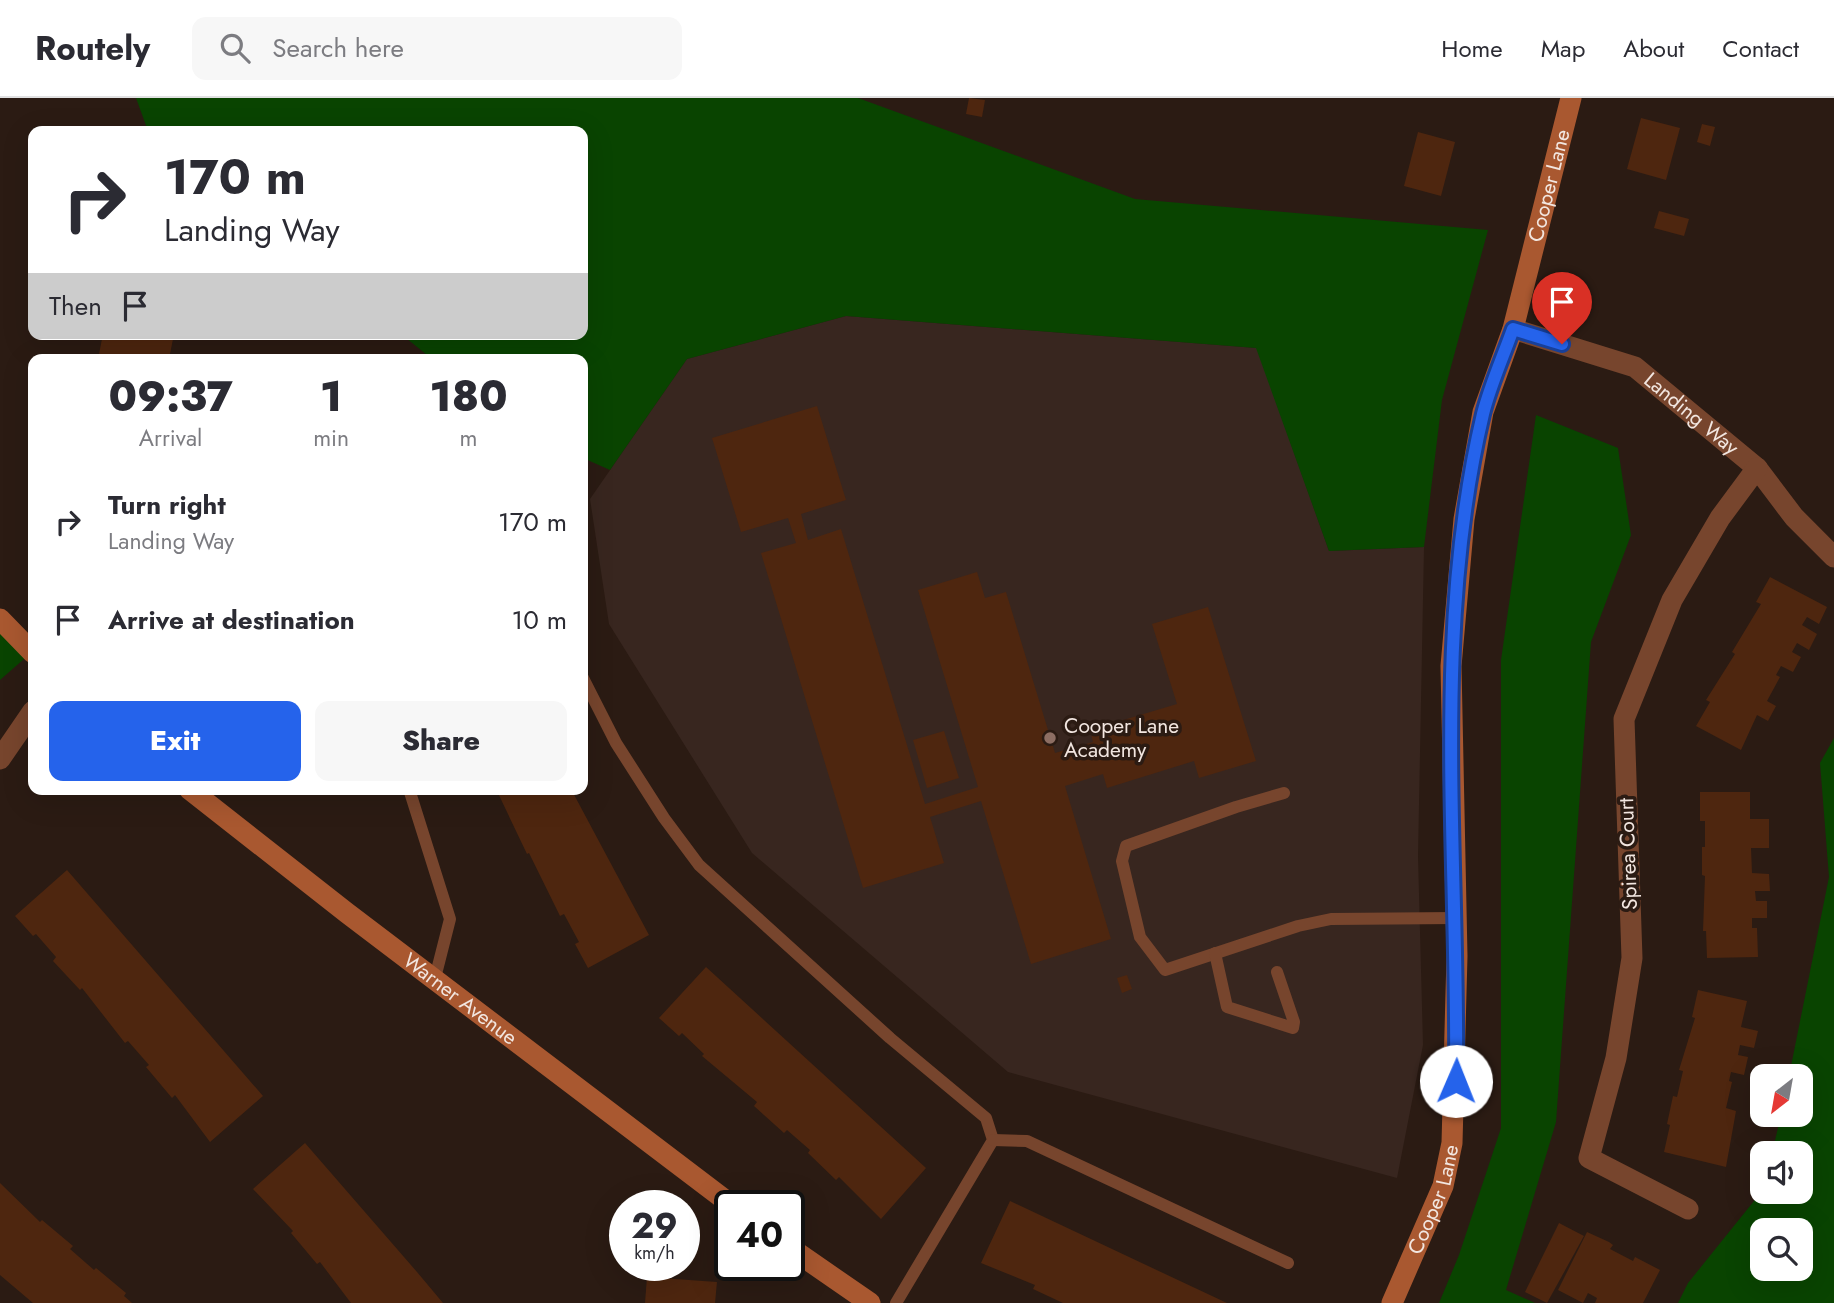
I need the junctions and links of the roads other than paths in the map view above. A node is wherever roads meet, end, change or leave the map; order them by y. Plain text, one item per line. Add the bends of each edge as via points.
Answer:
1 (1571, 98) edge
2 (1513, 329) junction
3 (1757, 468) junction
4 (1834, 557) edge
5 (0, 619) edge
6 (28, 648) edge
7 (588, 688) edge
8 (28, 718) edge
9 (0, 759) edge
10 (1284, 793) dead end
11 (197, 795) edge
12 (410, 795) edge
13 (1456, 918) junction
14 (1215, 953) junction
15 (1277, 972) dead end
16 (435, 978) junction
17 (993, 1140) junction
18 (714, 1191) edge
19 (1688, 1209) dead end
20 (805, 1258) edge
21 (1288, 1262) dead end
22 (870, 1303) edge
23 (896, 1303) edge
24 (1392, 1303) edge

1 - 2 street, Cooper Lane
2 - 3 street, Landing Way via 1635,367
2 - 13 street, Cooper Lane via 1483,412 1464,519 1451,666
3 - 4 street, Landing Way via 1794,517
3 - 19 street, Spirea Court via 1672,600 1624,719 1632,958 1616,1058 1589,1158
5 - 6 street
7 - 17 lane via 616,743 699,865 986,1118
8 - 9 street
10 - 14 lane via 1126,846 1122,861 1140,937 1165,970
11 - 16 street, Warner Avenue
12 - 16 lane via 450,919
13 - 14 lane via 1331,919
13 - 24 street, Cooper Lane via 1452,1143 1443,1186
14 - 15 lane via 1227,1007 1293,1028
16 - 18 street, Warner Avenue
17 - 21 lane via 1027,1141
17 - 23 lane
20 - 22 street

